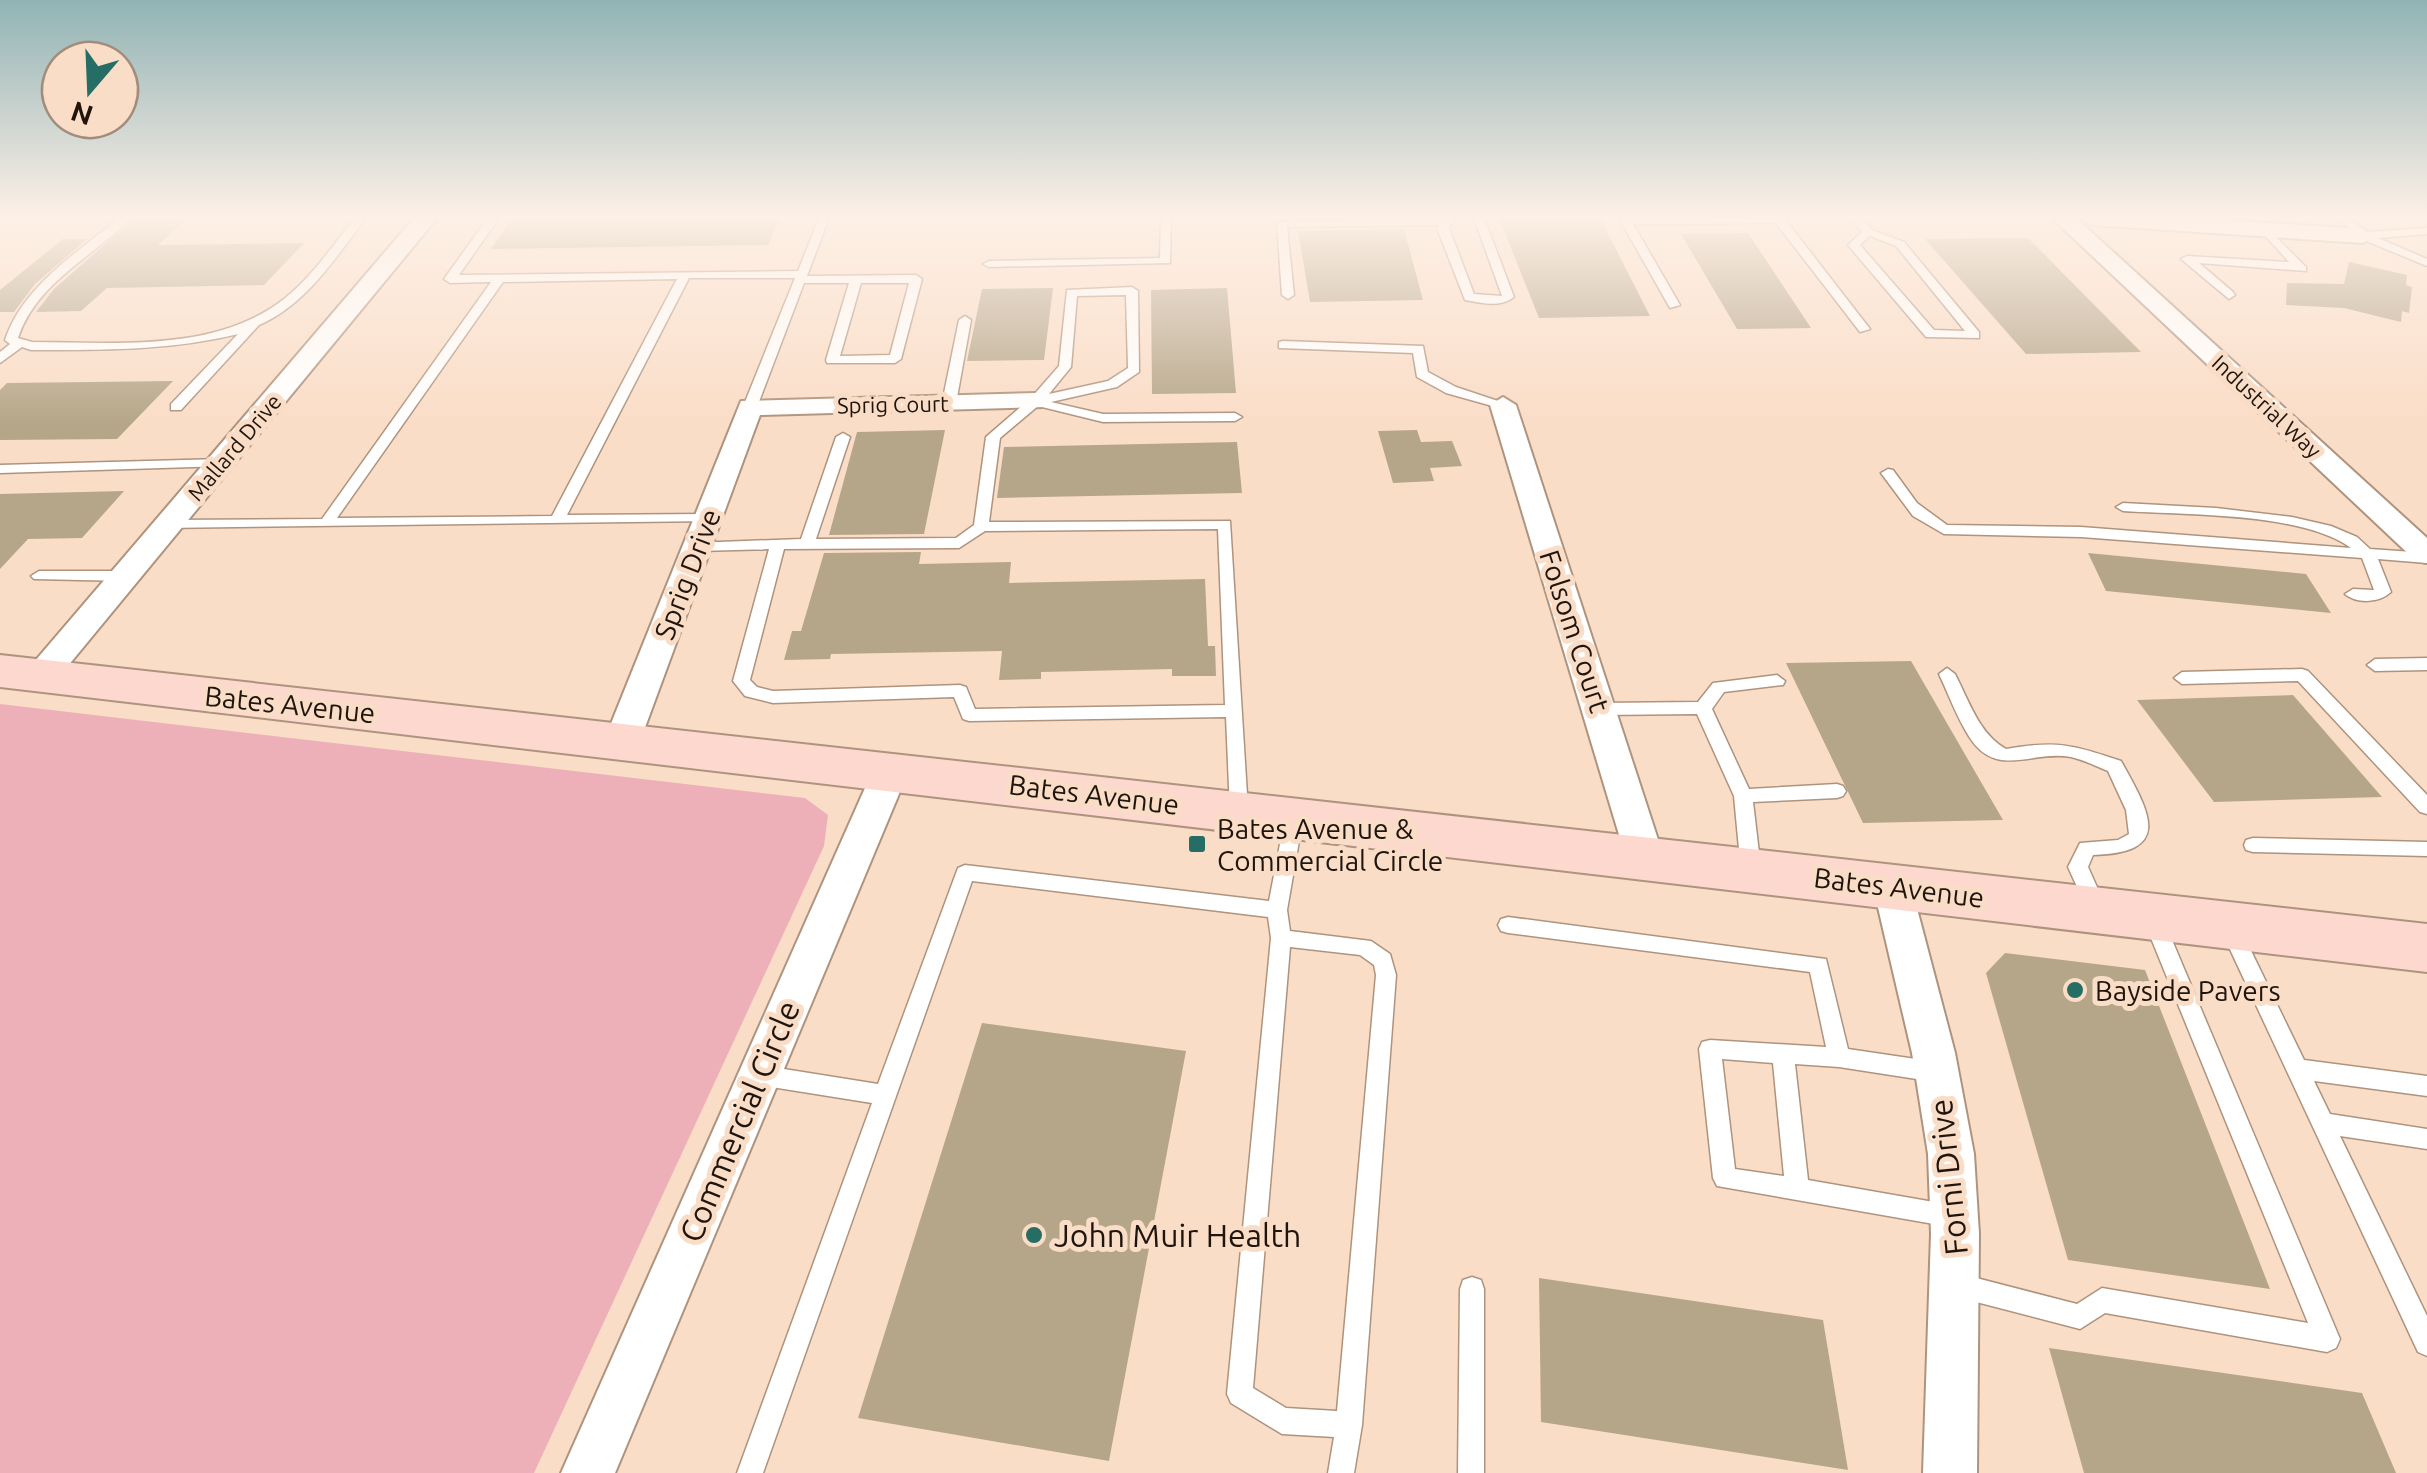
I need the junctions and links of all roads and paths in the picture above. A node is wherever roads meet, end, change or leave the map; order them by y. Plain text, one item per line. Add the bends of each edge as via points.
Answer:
1 (47, 287) edge
2 (303, 287) edge
3 (368, 287) edge
4 (494, 287) edge
5 (679, 287) edge
6 (798, 287) edge
7 (854, 287) edge
8 (914, 287) edge
9 (1287, 287) edge
10 (1465, 287) edge
11 (1504, 287) edge
12 (1663, 287) edge
13 (1831, 287) edge
14 (1890, 287) edge
15 (1935, 287) edge
16 (2137, 287) edge
17 (2220, 287) edge
18 (2229, 294) dead end
19 (1288, 295) dead end
20 (1674, 305) dead end
21 (965, 320) dead end
22 (256, 321) junction
23 (1864, 330) dead end
24 (20, 342) junction
25 (1282, 345) dead end
26 (0, 359) edge
27 (1036, 402) junction
28 (950, 403) junction
29 (1503, 405) joint
30 (176, 407) dead end
31 (750, 407) junction
32 (1235, 417) dead end
33 (844, 438) dead end
34 (221, 463) junction
35 (0, 469) edge
36 (1888, 473) dead end
37 (2122, 507) dead end
38 (557, 520) junction
39 (326, 523) junction
40 (168, 525) junction
41 (981, 527) junction
42 (703, 532) junction
43 (807, 544) junction
44 (778, 545) junction
45 (2368, 554) junction
46 (2427, 556) edge
47 (38, 576) dead end
48 (126, 576) junction
49 (2353, 594) dead end
50 (2427, 664) edge
51 (2375, 665) dead end
52 (20, 674) edge
53 (1948, 674) dead end
54 (2182, 678) dead end
55 (1778, 681) dead end
56 (1703, 708) junction
57 (1601, 709) junction
58 (1235, 710) junction
59 (622, 741) junction
60 (892, 770) junction
61 (1837, 791) dead end
62 (1743, 796) junction
63 (2427, 807) edge
64 (1239, 811) junction
65 (1294, 818) junction
66 (2253, 844) dead end
67 (2427, 849) edge
68 (1645, 858) junction
69 (1751, 870) junction
70 (1892, 886) junction
71 (1277, 910) junction
72 (2097, 910) junction
73 (2152, 916) junction
74 (1508, 925) dead end
75 (2228, 925) junction
76 (1281, 938) junction
77 (2427, 948) edge
78 (1783, 1054) junction
79 (1839, 1056) junction
80 (2297, 1069) junction
81 (1937, 1072) junction
82 (759, 1075) junction
83 (2427, 1086) edge
84 (884, 1095) junction
85 (2323, 1123) junction
86 (2427, 1138) edge
87 (1797, 1190) junction
88 (1956, 1217) junction
89 (1957, 1285) junction
90 (1472, 1289) dead end
91 (2427, 1343) edge
92 (1349, 1425) junction
93 (588, 1473) edge
94 (750, 1473) edge
95 (1341, 1473) edge
96 (1471, 1473) edge
97 (1950, 1473) edge

1 - 24 lane via 14,322 11,340
2 - 22 lane
3 - 34 street, Mallard Drive
4 - 39 lane
5 - 38 lane
6 - 31 lane
7 - 8 lane via 832,360 895,359
9 - 19 lane
10 - 11 lane via 1469,297 1500,300 1508,297
12 - 20 lane
13 - 23 lane
14 - 15 lane via 1930,334 1975,336
16 - 46 street, Industrial Way
17 - 18 lane
21 - 28 lane
22 - 24 lane via 161,344
22 - 30 lane
24 - 26 lane
25 - 29 lane via 1419,349 1422,374
27 - 27 lane via 1112,384 1134,369 1132,292 1072,293 1064,367
27 - 28 street, Sprig Court
27 - 32 lane via 1104,418
27 - 41 lane via 993,436
28 - 31 street, Sprig Court
29 - 57 street, Folsom Court
31 - 42 street, Sprig Drive
33 - 43 lane
34 - 35 lane
34 - 40 street, Mallard Drive
36 - 45 lane via 1924,521 1944,528
37 - 45 lane via 2295,521
38 - 39 lane
38 - 42 lane
39 - 40 lane
40 - 48 street, Mallard Drive
41 - 43 lane via 959,543
41 - 58 lane via 1226,524
42 - 44 lane
42 - 59 street, Sprig Drive
43 - 44 lane
44 - 58 lane via 741,681 751,692 773,697 960,691 969,715
45 - 46 lane
45 - 49 lane via 2383,592
47 - 48 lane
48 - 52 street, Mallard Drive
50 - 51 lane
52 - 59 street, Bates Avenue
53 - 72 lane via 1978,736 1994,752 2072,750 2115,766 2130,795 2138,838 2120,847 2087,848 2078,867
54 - 63 lane via 2302,675
55 - 56 lane via 1719,687
56 - 57 lane
56 - 62 lane
57 - 68 street, Folsom Court
58 - 64 lane
59 - 60 street, Bates Avenue
60 - 64 street, Bates Avenue
60 - 82 street, Commercial Circle
61 - 62 lane
62 - 69 lane
64 - 65 street, Bates Avenue
65 - 68 street, Bates Avenue
65 - 71 lane
66 - 67 lane
68 - 69 street, Bates Avenue
69 - 70 street, Bates Avenue
70 - 72 street, Bates Avenue
70 - 81 street, Forni Drive
71 - 76 lane
71 - 84 lane via 965,873
72 - 73 street, Bates Avenue
73 - 75 street, Bates Avenue
73 - 89 lane via 2327,1338 2102,1300 2080,1317
74 - 79 lane via 1819,965
75 - 77 street, Bates Avenue
75 - 80 lane
76 - 92 lane via 1364,947 1383,960 1386,975
76 - 92 lane via 1240,1394 1282,1422
78 - 79 lane
78 - 87 lane
78 - 87 lane via 1710,1049 1725,1178
79 - 81 lane
80 - 83 lane
80 - 85 lane
81 - 88 street, Forni Drive
82 - 84 lane
82 - 93 street, Commercial Circle
84 - 94 lane
85 - 86 lane
85 - 91 lane
87 - 88 lane
88 - 89 street, Forni Drive
89 - 97 street, Forni Drive
90 - 96 lane
92 - 95 lane

